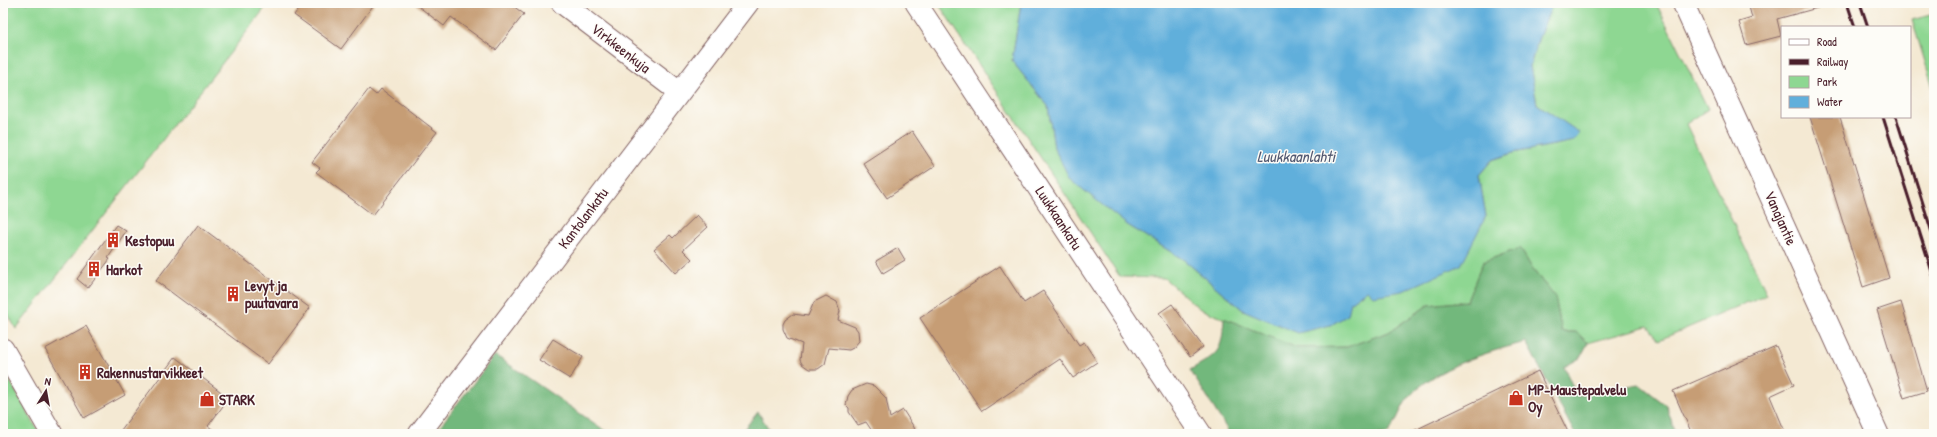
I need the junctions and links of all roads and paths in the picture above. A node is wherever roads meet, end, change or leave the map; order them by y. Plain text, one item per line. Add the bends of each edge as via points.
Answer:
1 (562, 3) edge
2 (748, 3) edge
3 (916, 3) edge
4 (1683, 3) edge
5 (679, 92) junction
6 (3, 349) edge
7 (52, 434) edge
8 (419, 434) edge
9 (1201, 434) edge
10 (1878, 434) edge

1 - 5 street, Virkkeenkuja
2 - 5 street, Kantolankatu
3 - 9 street, Luukkaankatu
4 - 10 street, Vanajantie
5 - 8 street, Kantolankatu
6 - 7 street

